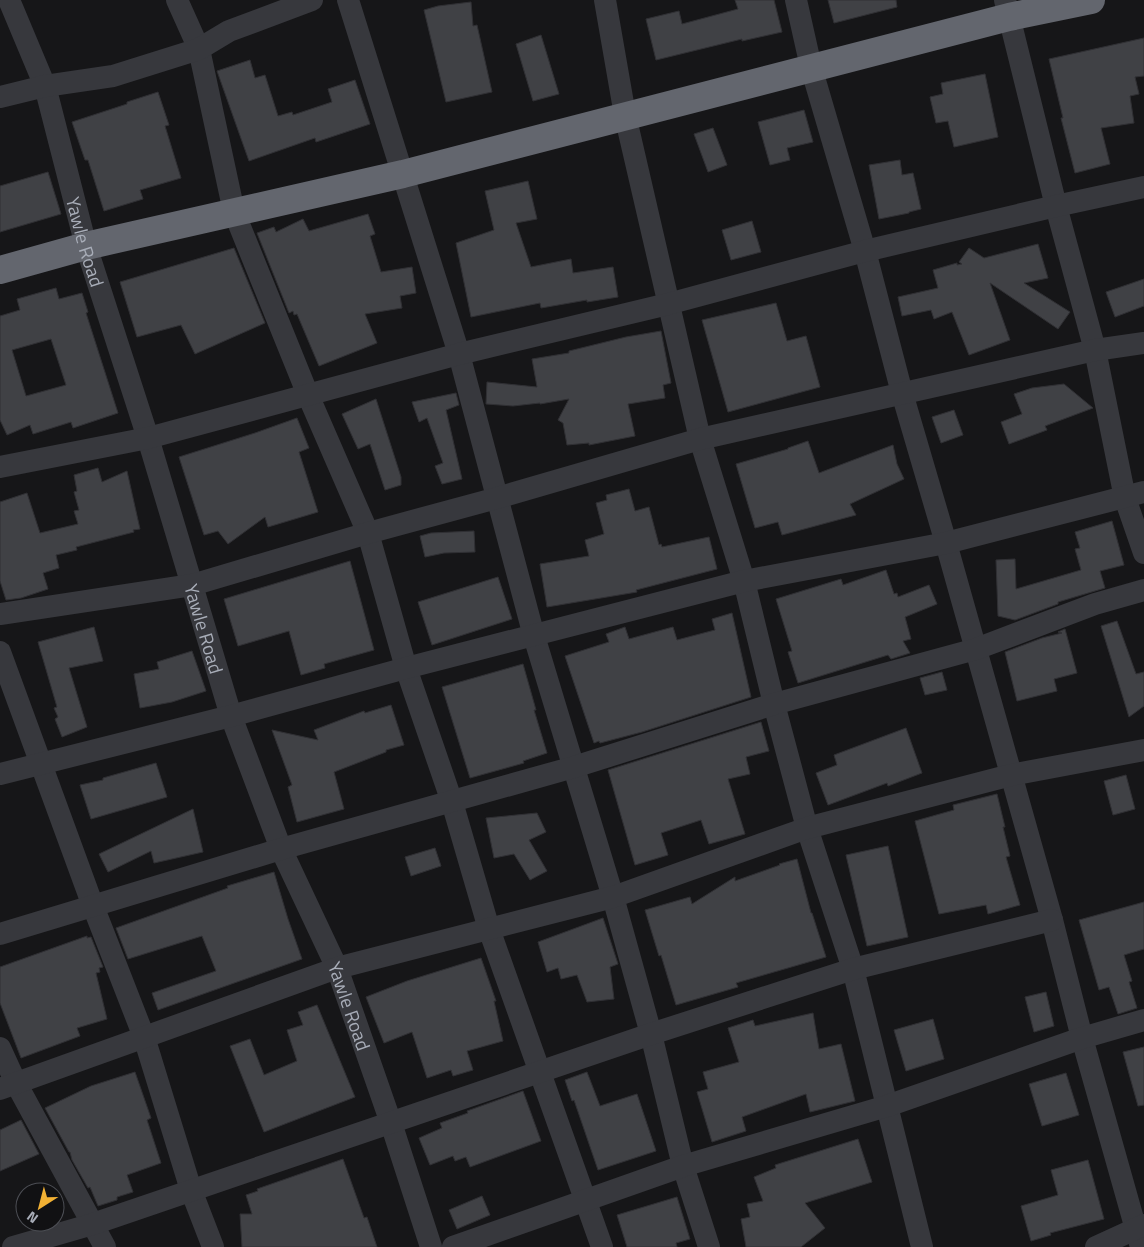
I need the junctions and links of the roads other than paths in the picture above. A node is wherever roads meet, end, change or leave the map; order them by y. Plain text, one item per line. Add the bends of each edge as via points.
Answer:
1 (9, 0) edge
2 (178, 0) edge
3 (312, 0) edge
4 (348, 0) edge
5 (605, 0) edge
6 (796, 0) edge
7 (1091, 0) edge
8 (1007, 9) edge
9 (199, 48) junction
10 (812, 68) junction
11 (45, 86) junction
12 (0, 97) edge
13 (625, 115) junction
14 (403, 174) junction
15 (1144, 187) edge
16 (1056, 206) junction
17 (234, 212) junction
18 (86, 246) junction
19 (865, 251) junction
20 (0, 270) edge
21 (668, 304) junction
22 (1144, 342) edge
23 (1095, 350) junction
24 (459, 354) junction
25 (902, 393) junction
26 (308, 395) junction
27 (148, 438) junction
28 (700, 439) junction
29 (0, 467) edge
30 (1134, 495) edge
31 (497, 498) junction
32 (368, 533) junction
33 (946, 542) junction
34 (1144, 553) edge
35 (744, 581) junction
36 (192, 585) junction
37 (1144, 590) edge
38 (0, 614) edge
39 (534, 636) junction
40 (976, 649) junction
41 (0, 652) edge
42 (406, 668) junction
43 (774, 704) junction
44 (231, 716) junction
45 (1144, 750) edge
46 (41, 764) junction
47 (574, 767) junction
48 (0, 774) edge
49 (1011, 774) junction
50 (452, 802) junction
51 (808, 828) junction
52 (281, 850) junction
53 (613, 897) junction
54 (93, 906) junction
55 (1052, 920) junction
56 (490, 929) junction
57 (0, 934) edge
58 (337, 968) junction
59 (853, 969) junction
60 (1144, 1020) edge
61 (651, 1034) junction
62 (144, 1037) junction
63 (1082, 1038) junction
64 (0, 1048) edge
65 (541, 1071) junction
66 (8, 1086) edge
67 (887, 1106) junction
68 (391, 1123) junction
69 (683, 1166) junction
70 (192, 1190) junction
71 (586, 1200) junction
72 (93, 1224) junction
73 (1140, 1234) edge
74 (13, 1247) edge
75 (105, 1247) edge
76 (213, 1247) edge
77 (431, 1247) edge
78 (453, 1247) edge
79 (602, 1247) edge
80 (710, 1247) edge
81 (922, 1247) edge
82 (1096, 1247) edge

1 - 11 street, Yawle Road
2 - 9 street
3 - 9 street via 229,31
4 - 14 street
5 - 13 street
6 - 10 street
7 - 8 highway
8 - 10 highway
8 - 16 street
9 - 11 street via 113,76
9 - 17 street
10 - 13 highway
10 - 19 street
11 - 12 street
11 - 18 street, Yawle Road
13 - 14 highway
13 - 21 street
14 - 17 highway
14 - 24 street
15 - 16 street
16 - 19 street
16 - 23 street
17 - 18 highway
17 - 26 street
18 - 20 highway
18 - 27 street, Yawle Road
19 - 21 street
19 - 25 street
21 - 24 street
21 - 28 street
22 - 23 street
23 - 25 street
23 - 30 street
24 - 26 street
24 - 31 street
25 - 28 street
25 - 33 street
26 - 27 street
26 - 32 street
27 - 29 street
27 - 36 street, Yawle Road
28 - 31 street
28 - 35 street
30 - 33 street
30 - 34 street
31 - 32 street
31 - 39 street
32 - 36 street
32 - 42 street
33 - 35 street
33 - 40 street
35 - 39 street
35 - 43 street
36 - 38 street
36 - 44 street, Yawle Road
37 - 40 street via 1095,604
39 - 42 street
39 - 47 street
40 - 43 street
40 - 49 street
41 - 46 street
42 - 44 street
42 - 50 street
43 - 47 street
43 - 51 street
44 - 46 street
44 - 52 street, Yawle Road
45 - 49 street
46 - 48 street
46 - 54 street
47 - 50 street
47 - 53 street
49 - 51 street
49 - 55 street
50 - 52 street
50 - 56 street
51 - 53 street
51 - 59 street
52 - 54 street
52 - 58 street, Yawle Road
53 - 56 street
53 - 61 street
54 - 57 street
54 - 62 street
55 - 59 street
55 - 63 street
56 - 58 street
56 - 65 street
58 - 62 street
58 - 68 street, Yawle Road
59 - 61 street
59 - 67 street
60 - 63 street
61 - 65 street
61 - 69 street
62 - 66 street
62 - 70 street
63 - 67 street
63 - 73 street
64 - 66 street
65 - 68 street
65 - 71 street
66 - 72 street
67 - 69 street
67 - 81 street
68 - 70 street
68 - 77 street, Yawle Road
69 - 71 street
69 - 80 street
70 - 72 street
70 - 76 street
71 - 78 street
71 - 79 street
72 - 74 street
72 - 75 street
73 - 82 street

